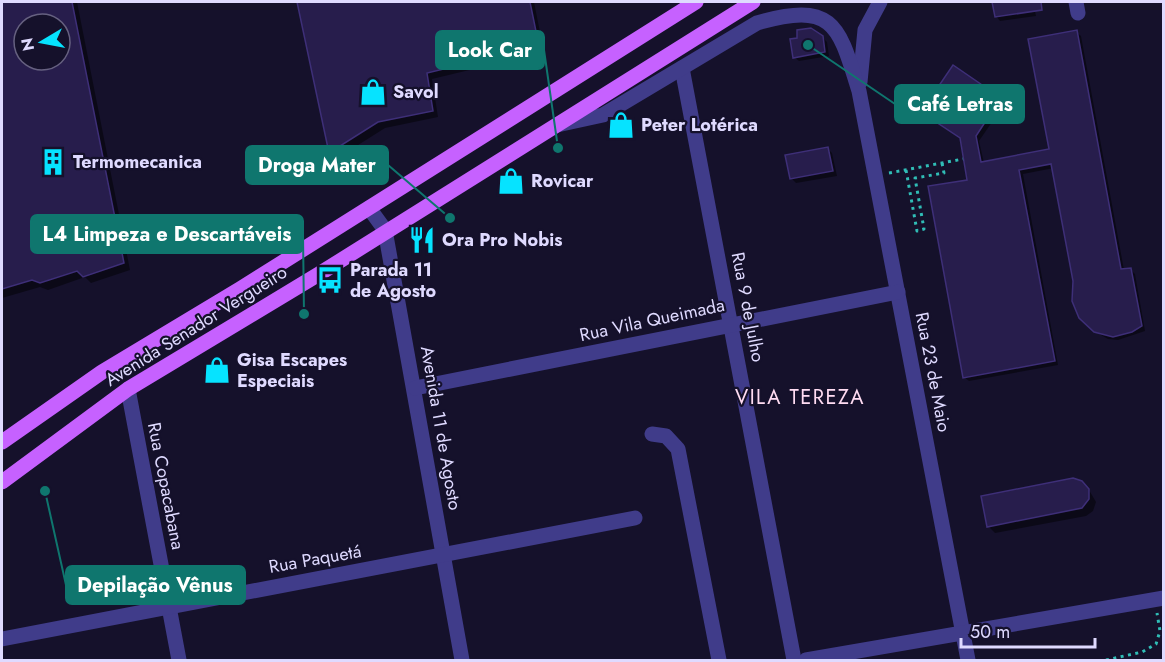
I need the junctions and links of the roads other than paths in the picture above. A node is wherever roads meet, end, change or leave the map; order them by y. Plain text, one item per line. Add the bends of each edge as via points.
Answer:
1 (696, 2) edge
2 (753, 2) edge
3 (880, 2) edge
4 (682, 68) junction
5 (859, 91) junction
6 (551, 126) junction
7 (369, 208) junction
8 (385, 230) junction
9 (898, 292) junction
10 (731, 323) junction
11 (415, 388) junction
12 (128, 389) junction
13 (652, 434) dead end
14 (2, 442) edge
15 (2, 483) edge
16 (635, 518) dead end
17 (444, 555) junction
18 (1159, 599) edge
19 (168, 606) junction
20 (963, 634) junction
21 (2, 639) edge
22 (178, 660) edge
23 (462, 660) edge
24 (719, 660) edge
25 (794, 660) edge
26 (806, 660) edge
27 (968, 660) edge

1 - 7 main road, Avenida Senador Vergueiro
2 - 6 main road, Avenida Senador Vergueiro
3 - 5 street, Rua 23 de Maio via 865,30
4 - 5 street, Rua 23 de Maio via 731,36 765,21 804,14 826,19 836,26
4 - 6 street via 603,115
4 - 10 street, Rua 9 de Julho
5 - 9 street, Rua 23 de Maio
6 - 8 main road, Avenida Senador Vergueiro
7 - 8 street, Avenida 11 de Agosto
7 - 14 main road, Avenida Senador Vergueiro via 102,372
8 - 11 street, Avenida 11 de Agosto
8 - 12 main road, Avenida Senador Vergueiro
9 - 10 street, Rua Vila Queimada
9 - 20 street, Rua 23 de Maio
10 - 11 street, Rua Vila Queimada
10 - 25 street, Rua 9 de Julho
11 - 17 street, Avenida 11 de Agosto
12 - 15 main road, Avenida Senador Vergueiro
12 - 19 street, Rua Copacabana
13 - 24 street via 666,436 678,449
16 - 17 street, Rua Paquetá
17 - 19 street, Rua Paquetá
17 - 23 street, Avenida 11 de Agosto
18 - 20 street
19 - 21 street, Rua Paquetá
19 - 22 street, Rua Copacabana
20 - 26 street
20 - 27 street, Rua 23 de Maio

